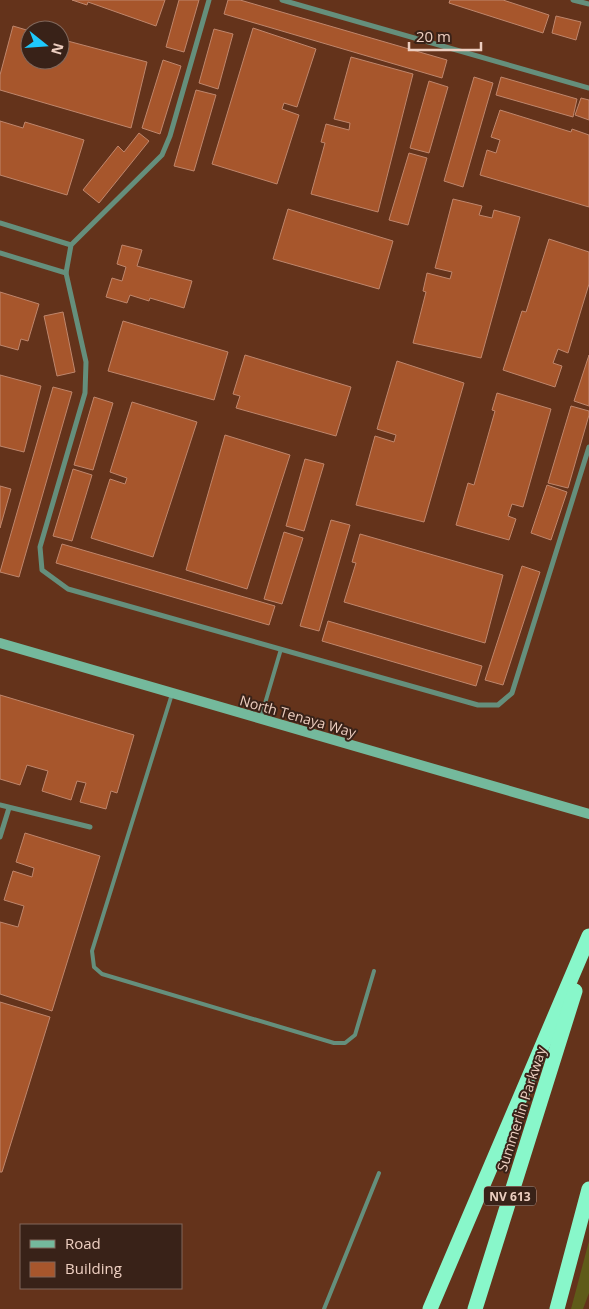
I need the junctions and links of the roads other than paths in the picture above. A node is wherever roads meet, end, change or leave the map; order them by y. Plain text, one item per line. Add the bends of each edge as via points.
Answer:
1 (209, 0) edge
2 (282, 0) edge
3 (573, 0) edge
4 (589, 4) edge
5 (589, 88) edge
6 (0, 223) edge
7 (71, 245) junction
8 (0, 253) edge
9 (66, 273) junction
10 (589, 447) edge
11 (0, 643) edge
12 (281, 650) junction
13 (172, 694) junction
14 (260, 719) junction
15 (0, 805) edge
16 (9, 808) junction
17 (589, 814) edge
18 (90, 827) dead end
19 (0, 837) edge
20 (589, 936) edge
21 (589, 947) edge
22 (374, 971) dead end
23 (379, 1173) dead end
24 (589, 1189) edge
25 (324, 1309) edge
26 (430, 1309) edge
27 (475, 1309) edge
28 (557, 1309) edge

1 - 7 street via 162,155
2 - 5 street
3 - 4 street
6 - 7 street
7 - 9 street
8 - 9 street
9 - 12 street via 86,362 85,393 40,547 42,570 68,589
10 - 12 street via 512,694 498,705 478,705
11 - 13 main road, North Tenaya Way
12 - 14 lane
13 - 14 main road, North Tenaya Way
13 - 22 lane via 92,950 94,967 102,974 334,1043 345,1042 355,1034
14 - 17 main road, North Tenaya Way
15 - 16 street
16 - 18 street
16 - 19 street
20 - 26 highway
21 - 27 highway, Summerlin Parkway / NV 613
23 - 25 lane
24 - 28 highway

